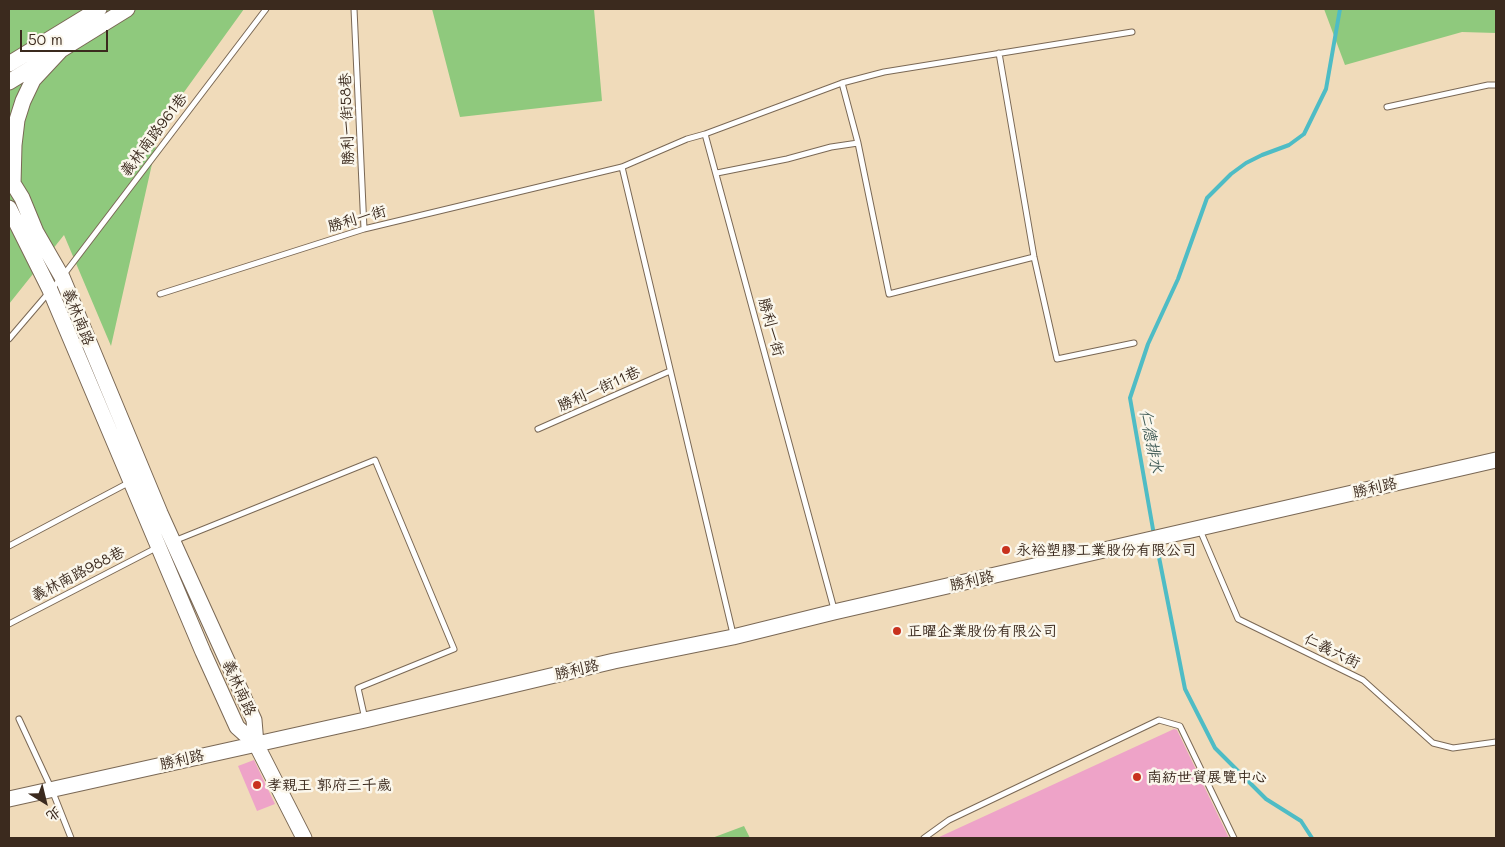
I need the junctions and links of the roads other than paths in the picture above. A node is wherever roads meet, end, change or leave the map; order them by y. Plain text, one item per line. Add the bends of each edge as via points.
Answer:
1 (98, 9) edge
2 (127, 9) edge
3 (266, 9) edge
4 (354, 9) edge
5 (1132, 32) dead end
6 (60, 50) junction
7 (999, 53) junction
8 (9, 54) edge
9 (26, 54) junction
10 (9, 64) edge
11 (9, 82) edge
12 (842, 83) junction
13 (1496, 85) edge
14 (1387, 107) dead end
15 (705, 134) junction
16 (858, 143) junction
17 (622, 166) junction
18 (717, 174) junction
19 (11, 181) edge
20 (9, 208) edge
21 (364, 229) junction
22 (1034, 257) junction
23 (62, 276) junction
24 (50, 290) junction
25 (160, 294) dead end
26 (9, 339) edge
27 (1134, 343) dead end
28 (670, 371) junction
29 (538, 429) dead end
30 (1496, 460) edge
31 (132, 481) junction
32 (1199, 528) junction
33 (174, 542) junction
34 (9, 546) edge
35 (159, 547) junction
36 (834, 612) junction
37 (9, 624) edge
38 (734, 637) junction
39 (20, 719) dead end
40 (365, 720) junction
41 (1496, 742) edge
42 (256, 744) junction
43 (52, 790) junction
44 (9, 800) edge
45 (71, 838) edge
46 (304, 838) edge
47 (924, 838) edge
48 (1234, 838) edge

1 - 9 street
2 - 6 street
3 - 23 lane, 義林南路961巷
4 - 21 lane, 勝利一街58巷
5 - 7 lane
6 - 11 street
6 - 19 street via 33,80 23,101 17,120
7 - 12 lane via 884,72
7 - 22 lane
8 - 9 street
9 - 10 street
12 - 15 lane
12 - 16 lane
13 - 14 lane
15 - 17 lane, 勝利一街
15 - 18 lane, 勝利一街
16 - 18 lane
16 - 22 lane via 889,294
17 - 21 lane, 勝利一街
17 - 28 lane
18 - 36 lane, 勝利一街
19 - 23 street, 義林南路
20 - 24 street, 義林南路
21 - 25 lane, 勝利一街
22 - 27 lane via 1057,359
23 - 24 lane, 義林南路961巷
23 - 33 street, 義林南路
24 - 26 lane, 義林南路961巷
24 - 31 street, 義林南路
28 - 29 lane, 勝利一街11巷
28 - 38 lane
30 - 32 street, 勝利路
31 - 34 lane
31 - 35 street, 義林南路
32 - 36 street, 勝利路
32 - 41 lane, 仁義六街 via 1238,619 1363,680 1433,743 1453,748
33 - 40 lane via 375,460 454,649 358,688
33 - 42 street, 義林南路 via 254,720
35 - 37 lane, 義林南路988巷
35 - 42 street, 義林南路 via 238,727
36 - 38 street, 勝利路
38 - 40 street, 勝利路
39 - 43 lane
40 - 42 street, 勝利路
42 - 43 street, 勝利路
42 - 46 street
43 - 44 street, 勝利路
43 - 45 lane
47 - 48 lane via 949,820 1159,720 1180,726

